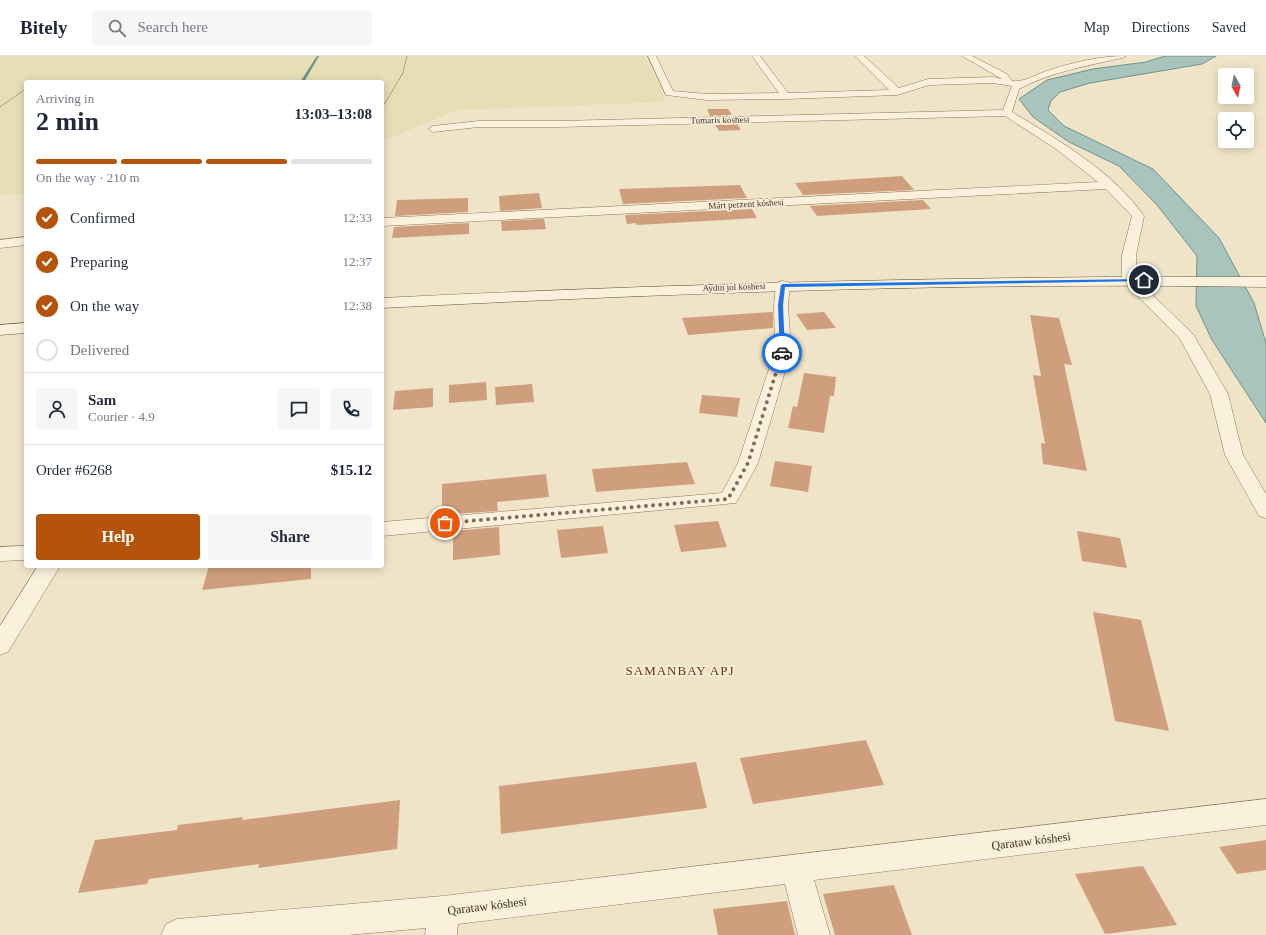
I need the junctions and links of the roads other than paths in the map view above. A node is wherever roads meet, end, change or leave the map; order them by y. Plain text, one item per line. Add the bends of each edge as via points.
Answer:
1 (652, 56) edge
2 (756, 56) edge
3 (859, 56) edge
4 (966, 56) edge
5 (1122, 56) edge
6 (1070, 59) dead end
7 (1080, 64) junction
8 (1010, 83) junction
9 (1020, 85) junction
10 (897, 92) junction
11 (786, 96) junction
12 (1007, 113) junction
13 (433, 130) dead end
14 (1109, 185) junction
15 (384, 222) edge
16 (24, 241) edge
17 (0, 244) edge
18 (1129, 280) junction
19 (1266, 282) edge
20 (783, 285) junction
21 (384, 303) edge
22 (24, 328) edge
23 (0, 330) edge
24 (1266, 511) edge
25 (384, 529) edge
26 (24, 553) edge
27 (0, 554) edge
28 (47, 568) edge
29 (0, 646) edge
30 (1266, 812) edge
31 (796, 869) junction
32 (442, 923) edge
33 (177, 935) edge
34 (814, 935) edge

1 - 11 street via 669,93 707,97
2 - 11 street
3 - 10 street
4 - 8 street via 1004,76
5 - 7 street
6 - 7 street
7 - 9 street via 1038,76
8 - 9 street
8 - 10 street via 993,80 928,82
9 - 12 street via 1015,88
10 - 11 street
12 - 13 street, Tumaris kóshesi via 479,124
12 - 14 street via 1066,149
14 - 15 street, Márt perzent kóshesi
14 - 18 street via 1138,216 1129,255
16 - 17 street
18 - 19 street, Aydın jol kóshesi
18 - 20 street, Aydın jol kóshesi
18 - 24 street via 1187,337 1219,394 1234,456
20 - 21 street, Aydın jol kóshesi
20 - 25 street via 783,352 748,463 728,499
22 - 23 street
26 - 27 street
28 - 29 street
30 - 31 street, Qarataw kóshesi
31 - 32 street, Qarataw kóshesi
31 - 34 street
32 - 33 street, Qarataw kóshesi

